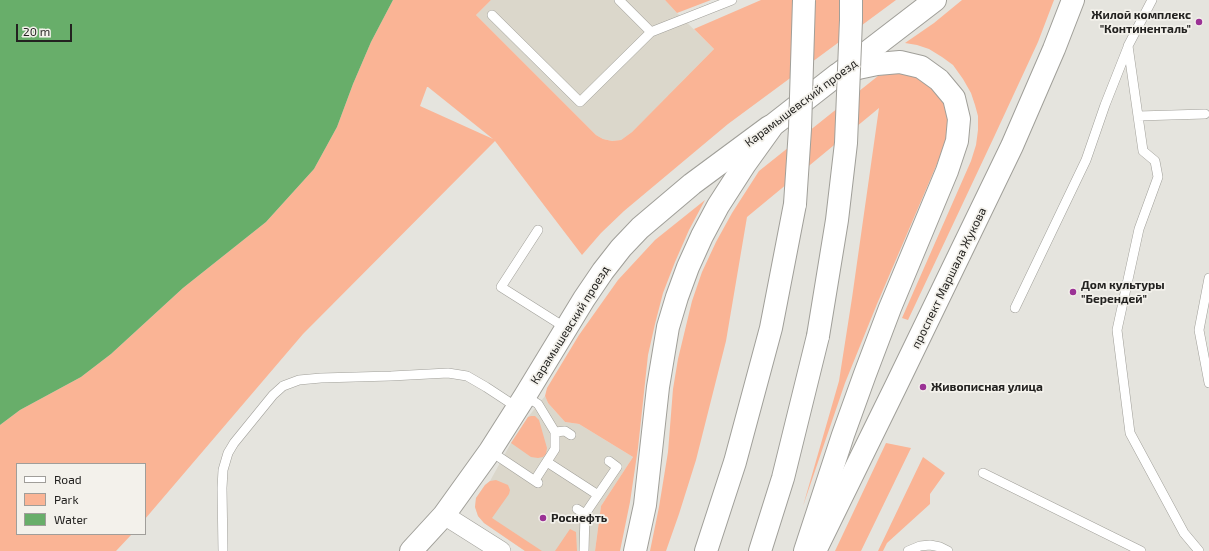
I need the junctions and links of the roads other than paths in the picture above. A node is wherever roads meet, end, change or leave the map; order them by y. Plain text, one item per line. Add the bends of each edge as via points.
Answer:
1 (619, 0) edge
2 (732, 0) edge
3 (804, 0) edge
4 (850, 0) edge
5 (935, 0) edge
6 (1073, 0) edge
7 (1152, 0) edge
8 (492, 15) dead end
9 (651, 32) junction
10 (1128, 46) junction
11 (837, 75) junction
12 (1204, 114) dead end
13 (1138, 116) junction
14 (773, 125) junction
15 (538, 230) dead end
16 (1209, 278) edge
17 (1015, 308) dead end
18 (566, 328) junction
19 (1209, 383) edge
20 (522, 402) junction
21 (555, 432) junction
22 (571, 435) dead end
23 (490, 451) junction
24 (609, 461) dead end
25 (547, 462) junction
26 (983, 473) dead end
27 (598, 495) junction
28 (577, 509) dead end
29 (585, 514) junction
30 (444, 515) junction
31 (223, 551) edge
32 (411, 551) edge
33 (501, 551) edge
34 (584, 551) edge
35 (635, 551) edge
36 (706, 551) edge
37 (760, 551) edge
38 (805, 551) edge
39 (815, 551) edge
40 (908, 551) edge
41 (948, 551) edge
42 (1141, 551) edge
43 (1199, 551) edge

1 - 9 lane
2 - 9 lane
3 - 36 main road, bridge via 800,128 794,204 771,328 735,462
4 - 37 main road, bridge via 846,143 837,220 818,336 782,478
5 - 11 main road, Карамышевский проезд
6 - 39 main road, проспект Маршала Жукова via 1012,146
7 - 10 lane
8 - 9 lane via 580,102
10 - 13 lane
10 - 17 lane via 1086,160
11 - 14 main road, Карамышевский проезд
11 - 38 main road via 877,64 900,62 921,67 939,80 954,98 959,119 957,141 947,171 865,374
12 - 13 lane
13 - 43 lane via 1143,151 1155,161 1158,177 1139,229 1116,330 1130,433 1184,533
14 - 18 main road, Карамышевский проезд via 692,184 640,228 602,271
14 - 35 main road via 718,206 688,267 677,297 663,357 644,505
15 - 18 lane via 501,287
16 - 19 lane via 1199,330
18 - 20 main road, Карамышевский проезд
20 - 21 lane via 538,404
20 - 23 main road, Карамышевский проезд
20 - 31 lane via 466,376 448,373 321,378 299,380 283,386 272,395 228,453 223,470 222,488
21 - 22 lane via 565,431
21 - 25 lane via 555,450
23 - 25 lane via 536,482
23 - 30 main road, Карамышевский проезд
24 - 27 lane via 617,467
25 - 27 lane
26 - 42 lane
27 - 29 lane
28 - 29 lane
29 - 34 lane
30 - 32 main road, Карамышевский проезд
30 - 33 street
40 - 41 lane via 930,545

